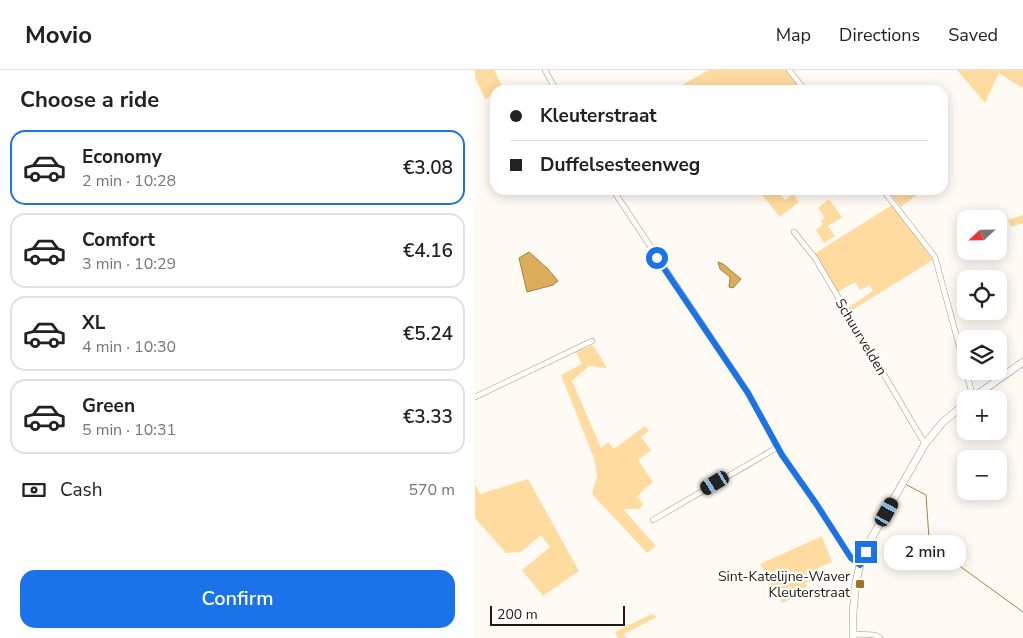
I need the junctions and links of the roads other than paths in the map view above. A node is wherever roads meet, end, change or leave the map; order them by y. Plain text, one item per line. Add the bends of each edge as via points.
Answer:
1 (545, 70) edge
2 (789, 70) edge
3 (553, 85) edge
4 (801, 85) edge
5 (616, 195) edge
6 (887, 195) edge
7 (794, 232) dead end
8 (957, 338) edge
9 (593, 340) dead end
10 (1023, 362) edge
11 (983, 390) edge
12 (475, 397) edge
13 (957, 410) edge
14 (925, 444) junction
15 (778, 447) junction
16 (653, 520) dead end
17 (860, 565) junction
18 (853, 636) edge
19 (880, 638) edge

1 - 3 street
2 - 4 street
5 - 15 street via 748,393
6 - 8 street via 935,257
7 - 14 street, Schuurvelden via 815,258
9 - 12 street
10 - 11 street
13 - 14 street
14 - 17 street via 871,539
15 - 16 street
15 - 17 street via 851,558
17 - 18 street via 853,597
18 - 19 street via 875,635

